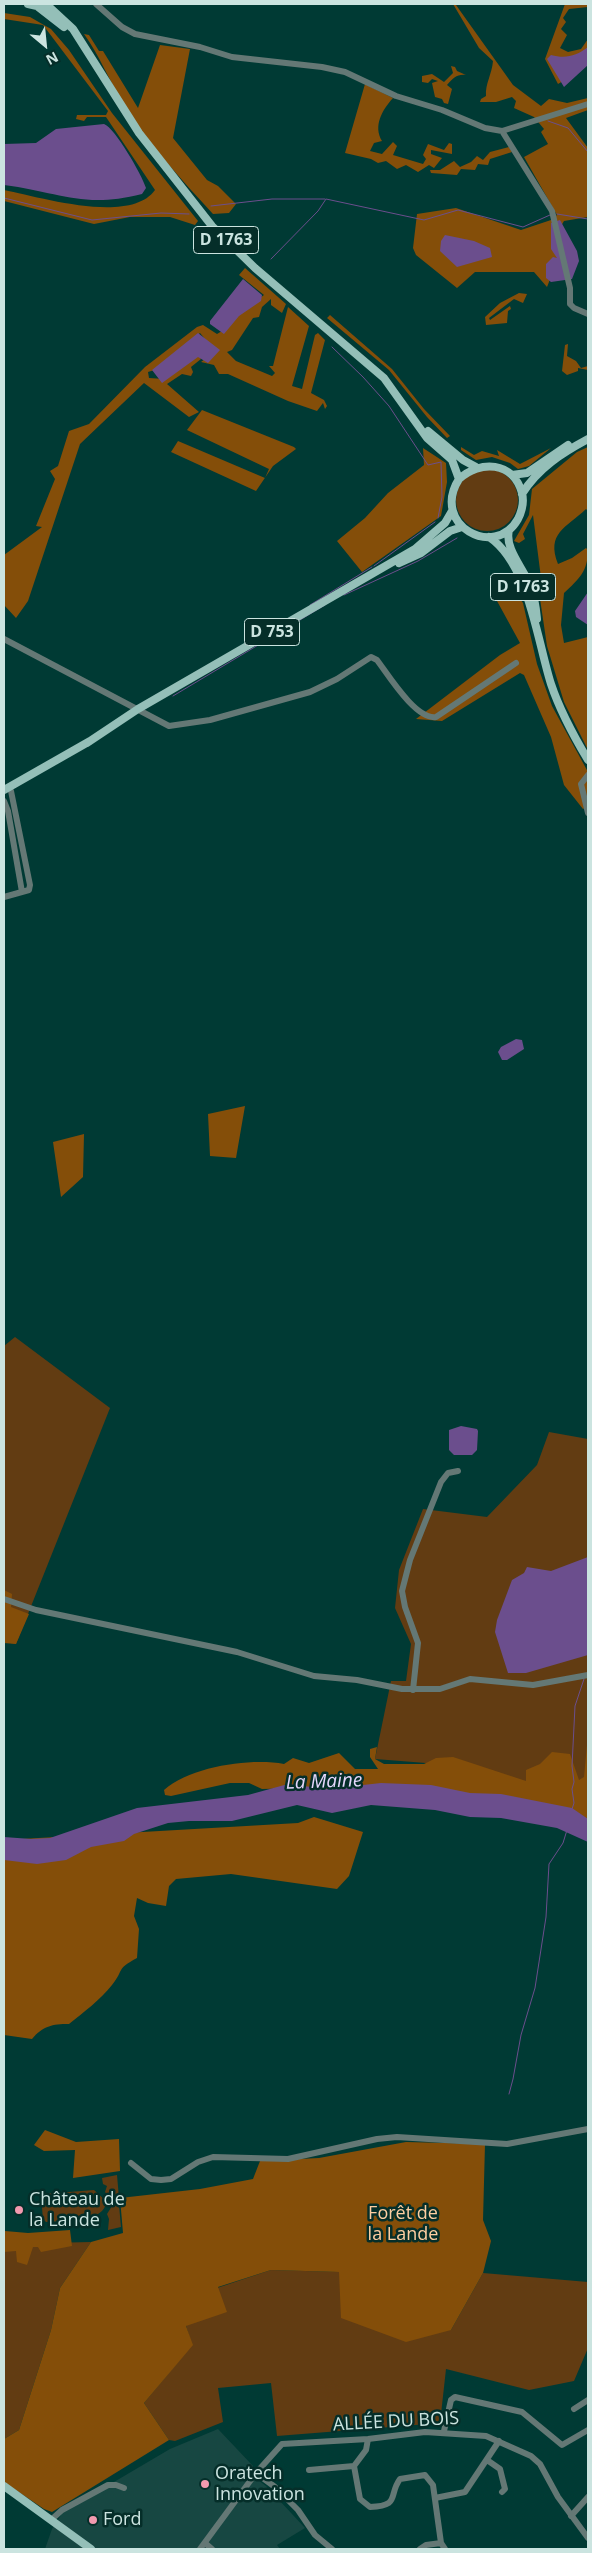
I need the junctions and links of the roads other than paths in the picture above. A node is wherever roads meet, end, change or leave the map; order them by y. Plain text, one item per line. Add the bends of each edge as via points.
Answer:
1 (28, 4) edge
2 (46, 4) edge
3 (96, 4) edge
4 (89, 52) junction
5 (588, 104) edge
6 (502, 131) junction
7 (588, 314) edge
8 (399, 397) junction
9 (588, 438) edge
10 (476, 467) junction
11 (512, 475) junction
12 (459, 478) junction
13 (522, 494) junction
14 (452, 511) junction
15 (462, 527) junction
16 (509, 530) junction
17 (489, 537) junction
18 (367, 576) junction
19 (4, 640) edge
20 (540, 646) junction
21 (516, 663) dead end
22 (140, 710) junction
23 (588, 760) edge
24 (588, 776) edge
25 (6, 793) edge
26 (4, 801) edge
27 (588, 813) edge
28 (22, 892) junction
29 (4, 897) edge
30 (458, 1471) dead end
31 (4, 1599) edge
32 (588, 1675) edge
33 (413, 1690) junction
34 (588, 2129) edge
35 (131, 2163) dead end
36 (588, 2400) edge
37 (574, 2409) dead end
38 (588, 2430) edge
39 (444, 2432) junction
40 (368, 2439) junction
41 (498, 2441) junction
42 (487, 2460) junction
43 (354, 2466) junction
44 (309, 2470) dead end
45 (257, 2471) junction
46 (4, 2486) edge
47 (124, 2488) dead end
48 (502, 2492) dead end
49 (588, 2497) edge
50 (435, 2498) junction
51 (571, 2516) junction
52 (51, 2520) junction
53 (588, 2538) edge
54 (441, 2543) junction
55 (202, 2546) edge
56 (91, 2549) edge
57 (212, 2549) edge
58 (332, 2549) edge
59 (420, 2549) edge
60 (445, 2549) edge

1 - 4 main road, D 1763 via 37,6 60,24
2 - 4 main road, D 1763 via 72,29
3 - 6 street via 135,34 232,57 339,70 396,96
4 - 8 main road, D 1763 via 138,133 212,226 255,268 384,378
5 - 6 street
6 - 7 street via 552,211 570,288 570,304
8 - 10 main road, D 1763 via 433,436 462,460
8 - 12 main road, D 1763 via 427,438 452,460
9 - 11 main road via 557,450 527,473
9 - 13 main road via 546,465
10 - 11 main road via 497,466
10 - 12 main road
11 - 13 main road
12 - 14 main road via 451,498
13 - 16 main road via 521,512
14 - 15 main road
14 - 18 main road, D 753 via 445,523 415,549
15 - 17 main road via 469,533
15 - 18 main road, D 753 via 450,531 413,557
16 - 17 main road
16 - 20 main road, D 1763 via 510,547 532,590
17 - 20 main road, D 1763 via 502,549 522,584
18 - 22 main road, D 753
19 - 22 street
20 - 23 main road, D 1763 via 563,716
21 - 22 street via 430,718 416,710 371,657 337,680 310,692 210,720 168,726
22 - 25 main road, D 753
24 - 27 street via 581,784
25 - 28 street via 30,885 29,890
26 - 28 street
28 - 29 street
30 - 33 street via 448,1473 441,1482 410,1560 402,1591 418,1643
31 - 33 street via 36,1610 237,1652 314,1676
32 - 33 street via 533,1685 470,1679 440,1689
34 - 35 street via 507,2144 397,2137 281,2159 212,2157 170,2179 161,2180 150,2179
36 - 37 street
38 - 39 street via 562,2445 522,2412 456,2397 451,2400
39 - 40 street, ALLÉE DU BOIS
39 - 41 street, ALLÉE DU BOIS via 478,2434
40 - 43 street via 366,2450
40 - 45 street, ALLÉE DU BOIS via 282,2444
41 - 42 street
41 - 51 street, ALLÉE DU BOIS via 531,2456 540,2464
42 - 48 street via 503,2473 505,2489
42 - 50 street via 465,2492
43 - 44 street
43 - 50 street via 360,2499 367,2505 373,2507 390,2502 400,2479 421,2475 432,2481
45 - 55 street, ALLÉE DU BOIS
45 - 58 street via 298,2510 315,2535
46 - 52 main road
47 - 52 street via 108,2485 69,2505
49 - 51 street
50 - 54 street
51 - 53 street, ALLÉE DU BOIS
52 - 56 main road
54 - 59 street
54 - 60 street
55 - 57 street

